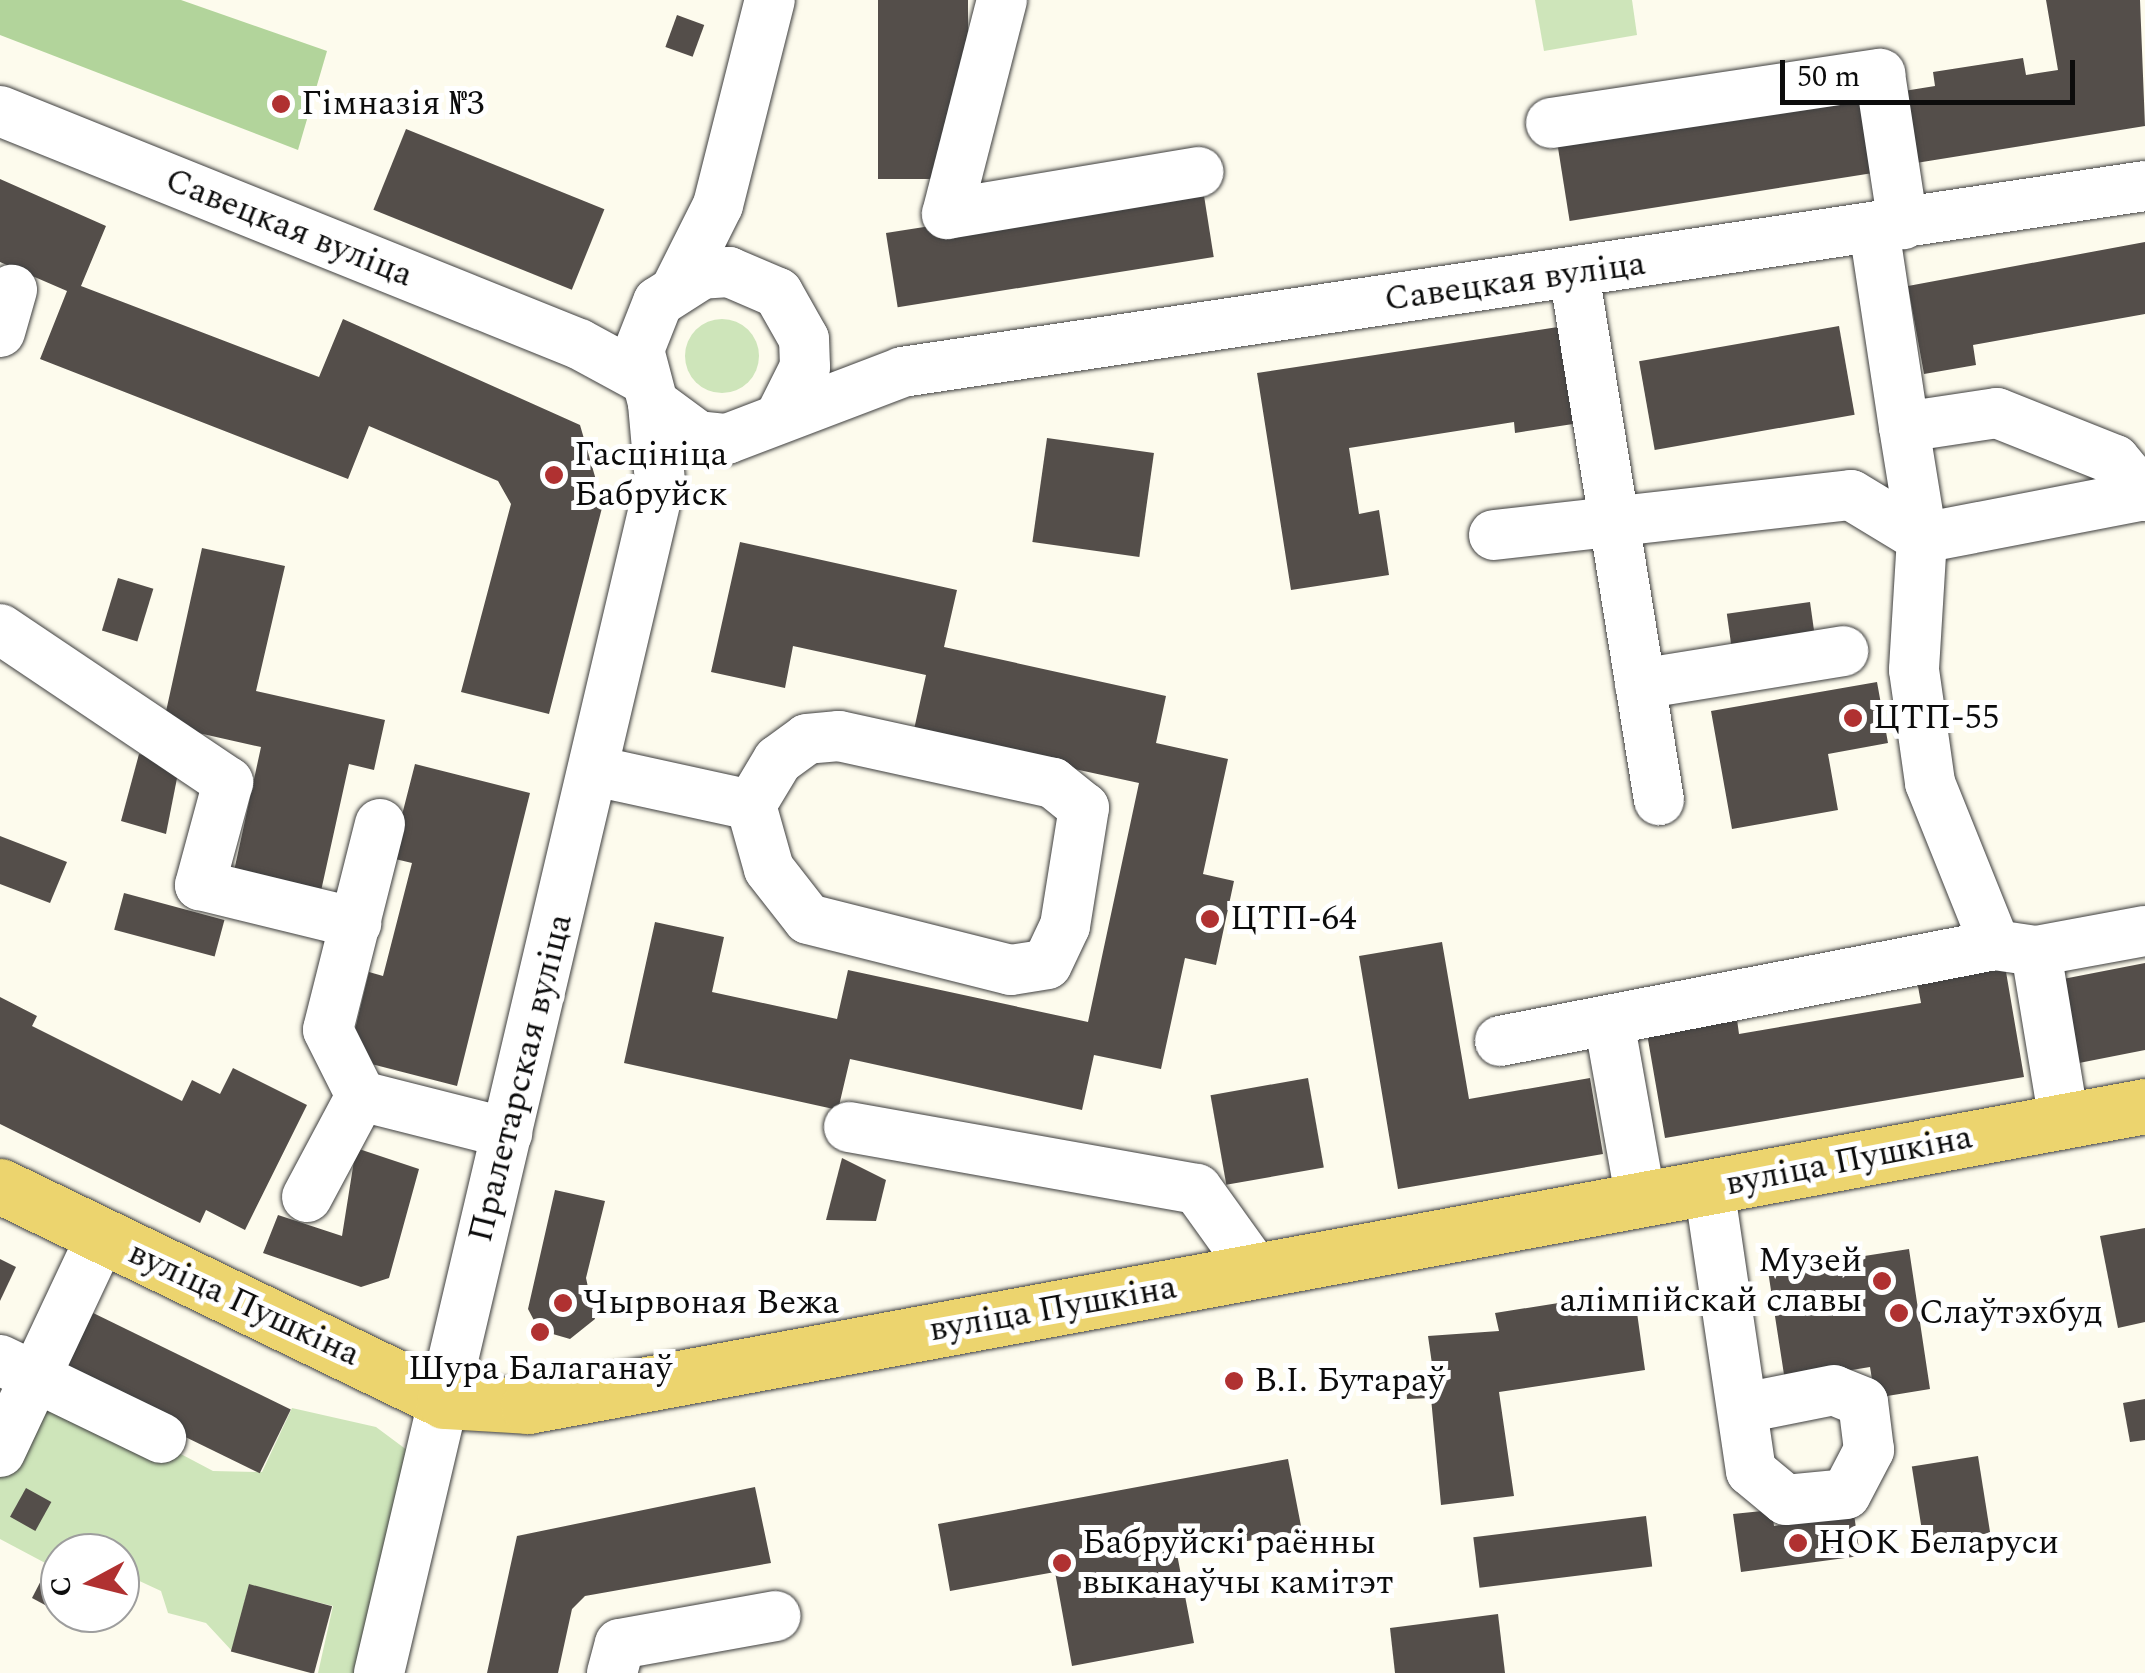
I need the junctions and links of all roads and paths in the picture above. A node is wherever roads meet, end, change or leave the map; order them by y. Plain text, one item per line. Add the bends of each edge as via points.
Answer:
1 (770, 0) edge
2 (1002, 0) edge
3 (0, 111) edge
4 (1551, 123) dead end
5 (1199, 172) dead end
6 (2145, 186) edge
7 (718, 205) junction
8 (1888, 226) junction
9 (1574, 274) junction
10 (756, 278) junction
11 (668, 293) junction
12 (795, 314) junction
13 (579, 344) junction
14 (886, 375) junction
15 (647, 390) junction
16 (780, 417) junction
17 (1904, 426) junction
18 (727, 439) junction
19 (660, 482) junction
20 (2145, 496) edge
21 (1610, 517) junction
22 (1494, 535) dead end
23 (1922, 538) junction
24 (0, 629) edge
25 (1843, 651) dead end
26 (1640, 684) junction
27 (595, 771) junction
28 (1659, 800) dead end
29 (752, 804) junction
30 (380, 824) dead end
31 (356, 923) junction
32 (2145, 932) edge
33 (2016, 948) junction
34 (1609, 1021) junction
35 (1500, 1041) dead end
36 (361, 1096) junction
37 (2145, 1106) edge
38 (2064, 1121) junction
39 (849, 1127) dead end
40 (507, 1133) junction
41 (0, 1186) edge
42 (1709, 1187) junction
43 (307, 1197) dead end
44 (1640, 1200) junction
45 (101, 1237) junction
46 (1256, 1271) junction
47 (18, 1368) edge
48 (444, 1400) junction
49 (1744, 1408) dead end
50 (161, 1438) dead end
51 (0, 1452) edge
52 (775, 1616) dead end
53 (379, 1673) edge
54 (612, 1673) edge

1 - 7 street
2 - 5 street via 948,214
3 - 13 street, Савецкая вуліца
4 - 8 street via 1880,74
6 - 8 street, Савецкая вуліца
7 - 10 street
7 - 11 street
8 - 9 street, Савецкая вуліца
8 - 17 street
9 - 14 street, Савецкая вуліца
9 - 21 street
10 - 11 street via 702,274
10 - 12 street
11 - 13 street via 612,336
11 - 15 street via 639,350
12 - 14 street, Савецкая вуліца via 840,358
12 - 16 street via 805,366
13 - 15 street, Савецкая вуліца
14 - 16 street, Савецкая вуліца
15 - 18 street via 698,436
15 - 19 street, Пралетарская вуліца
16 - 18 street
17 - 20 street via 1998,413 2115,460
17 - 23 street
18 - 19 street
19 - 27 street, Пралетарская вуліца
20 - 23 street
21 - 22 street
21 - 23 street via 1851,494
21 - 26 street
23 - 33 street via 1914,670 1930,783
24 - 31 street via 228,782 200,885
25 - 26 street
26 - 28 street
27 - 29 street
27 - 40 street, Пралетарская вуліца
29 - 29 street via 768,869 808,919 1011,970 1047,964 1065,926 1084,808 1053,783 839,736 807,740 778,760
30 - 31 street
31 - 36 street via 328,1030
32 - 33 street
33 - 34 street
33 - 38 street
34 - 35 street
34 - 44 street
36 - 40 street
36 - 43 street
37 - 38 main road, вуліца Пушкіна
38 - 42 main road, вуліца Пушкіна
39 - 46 street via 1197,1189
40 - 48 street, Пралетарская вуліца
41 - 45 main road, вуліца Пушкіна
42 - 44 main road, вуліца Пушкіна
42 - 49 street
44 - 46 main road, вуліца Пушкіна
45 - 47 street
45 - 48 main road, вуліца Пушкіна
46 - 48 main road, вуліца Пушкіна via 528,1406
47 - 50 street
47 - 51 street
48 - 53 street, Пралетарская вуліца
52 - 54 street via 620,1644

